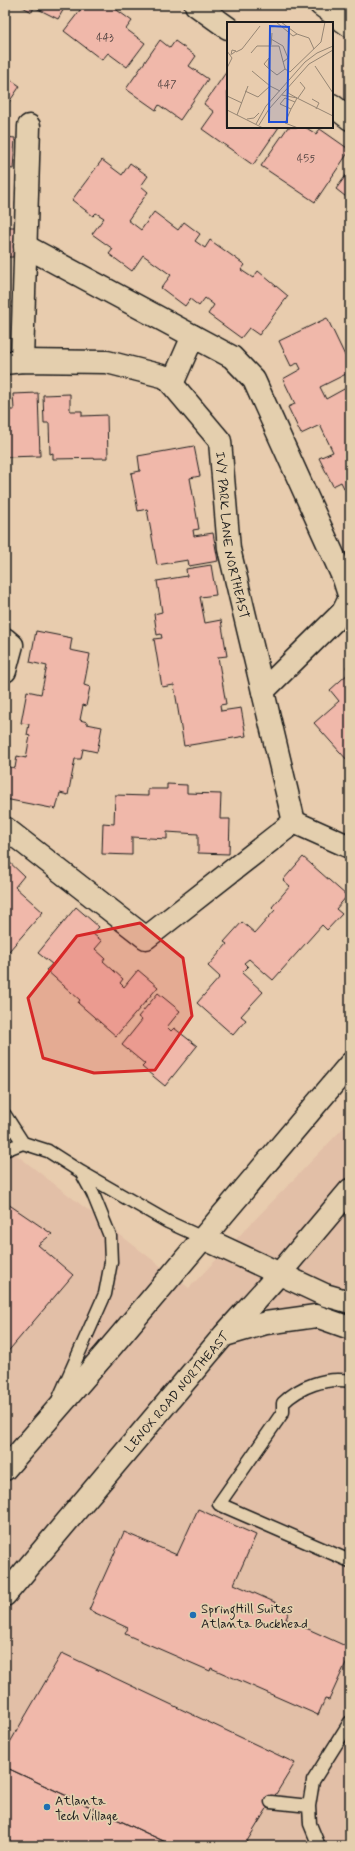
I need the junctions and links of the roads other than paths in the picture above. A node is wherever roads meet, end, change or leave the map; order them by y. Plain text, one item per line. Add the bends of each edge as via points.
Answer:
1 (196, 5) edge
2 (321, 5) edge
3 (350, 26) edge
4 (227, 27) edge
5 (333, 106) edge
6 (350, 118) edge
7 (29, 126) dead end
8 (25, 246) junction
9 (193, 336) junction
10 (14, 362) edge
11 (172, 384) junction
12 (5, 639) edge
13 (5, 672) edge
14 (263, 691) junction
15 (294, 822) junction
16 (5, 828) edge
17 (350, 848) edge
18 (350, 1064) edge
19 (5, 1115) edge
20 (23, 1143) junction
21 (5, 1150) edge
22 (81, 1172) junction
23 (350, 1190) edge
24 (203, 1238) junction
25 (280, 1273) junction
26 (350, 1302) edge
27 (350, 1328) edge
28 (224, 1336) junction
29 (350, 1381) edge
30 (51, 1416) junction
31 (5, 1469) edge
32 (350, 1561) edge
33 (5, 1595) edge
34 (350, 1722) edge
35 (271, 1802) dead end
36 (309, 1806) junction
37 (319, 1846) edge

1 - 4 street
2 - 3 street
5 - 6 street
7 - 8 street
8 - 9 street
8 - 10 street
9 - 11 street
9 - 14 street via 232,357 254,380 344,579 350,598 343,612
10 - 11 street, IVY PARK LANE NORTHEAST via 107,362 166,377
11 - 14 street, IVY PARK LANE NORTHEAST via 220,441 230,549
12 - 13 street via 12,645
14 - 15 street, IVY PARK LANE NORTHEAST
15 - 16 street via 146,938
15 - 17 street
18 - 24 street
19 - 20 lane
20 - 21 lane
20 - 22 lane via 48,1151
22 - 24 lane via 168,1222
22 - 30 lane via 94,1194 110,1236 111,1262 105,1294
23 - 25 street, LENOX ROAD NORTHEAST
24 - 25 street
24 - 30 street
25 - 26 street via 325,1295
25 - 28 street, LENOX ROAD NORTHEAST
27 - 28 street via 316,1316 266,1323
28 - 33 street, LENOX ROAD NORTHEAST
29 - 32 lane via 326,1381 303,1388 289,1397 283,1403 283,1412 218,1504
30 - 31 street
34 - 36 lane via 313,1781
35 - 36 lane
36 - 37 lane via 310,1824

